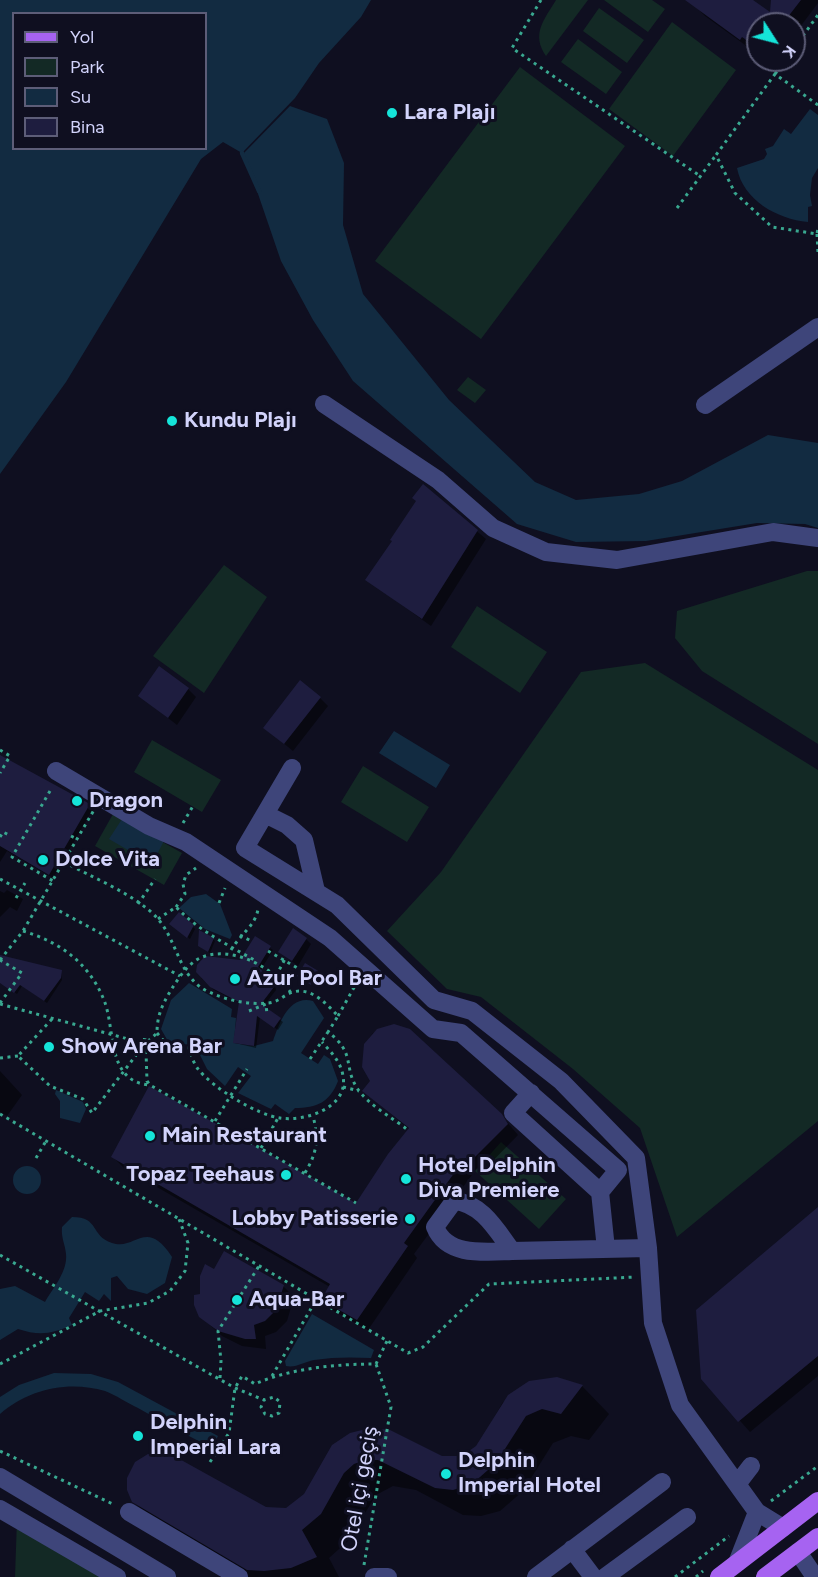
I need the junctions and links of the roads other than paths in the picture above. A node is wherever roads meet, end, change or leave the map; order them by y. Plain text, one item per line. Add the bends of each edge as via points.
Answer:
1 (818, 327) edge
2 (324, 404) dead end
3 (705, 405) dead end
4 (818, 538) edge
5 (292, 768) dead end
6 (56, 771) dead end
7 (265, 814) junction
8 (316, 891) junction
9 (531, 1093) junction
10 (600, 1192) junction
11 (648, 1248) junction
12 (606, 1249) junction
13 (512, 1251) dead end
14 (751, 1466) dead end
15 (0, 1477) edge
16 (662, 1482) dead end
17 (738, 1483) junction
18 (818, 1501) edge
19 (0, 1509) edge
20 (129, 1512) road end
21 (757, 1512) junction
22 (687, 1517) dead end
23 (783, 1528) junction
24 (818, 1536) edge
25 (572, 1550) junction
26 (798, 1552) junction
27 (737, 1563) junction
28 (369, 1571) edge
29 (117, 1577) edge
30 (167, 1577) edge
31 (239, 1577) edge
32 (388, 1577) edge
33 (536, 1577) edge
34 (593, 1577) edge
35 (605, 1577) edge
36 (718, 1577) edge
37 (765, 1577) edge
38 (814, 1577) edge

1 - 3 street
2 - 4 street via 438,480 494,528 546,552 616,560 773,531
5 - 7 street
6 - 9 street via 149,826 186,842 330,938 433,1029 461,1033
7 - 8 street via 287,825 304,840
7 - 8 street via 245,848
8 - 11 street via 337,905 434,1000 472,1011 561,1081 624,1145 636,1158
9 - 10 street via 513,1113
9 - 10 street via 618,1170
10 - 12 street
11 - 12 street
11 - 17 street via 653,1323 680,1405
12 - 13 street
14 - 17 street
15 - 30 street
16 - 25 street
17 - 21 street
18 - 23 main road
19 - 29 street
20 - 31 street
21 - 23 street
21 - 27 street
22 - 35 street
23 - 27 main road
24 - 26 main road
25 - 33 street
25 - 34 street
26 - 37 main road
26 - 38 street
27 - 36 main road
28 - 32 street

